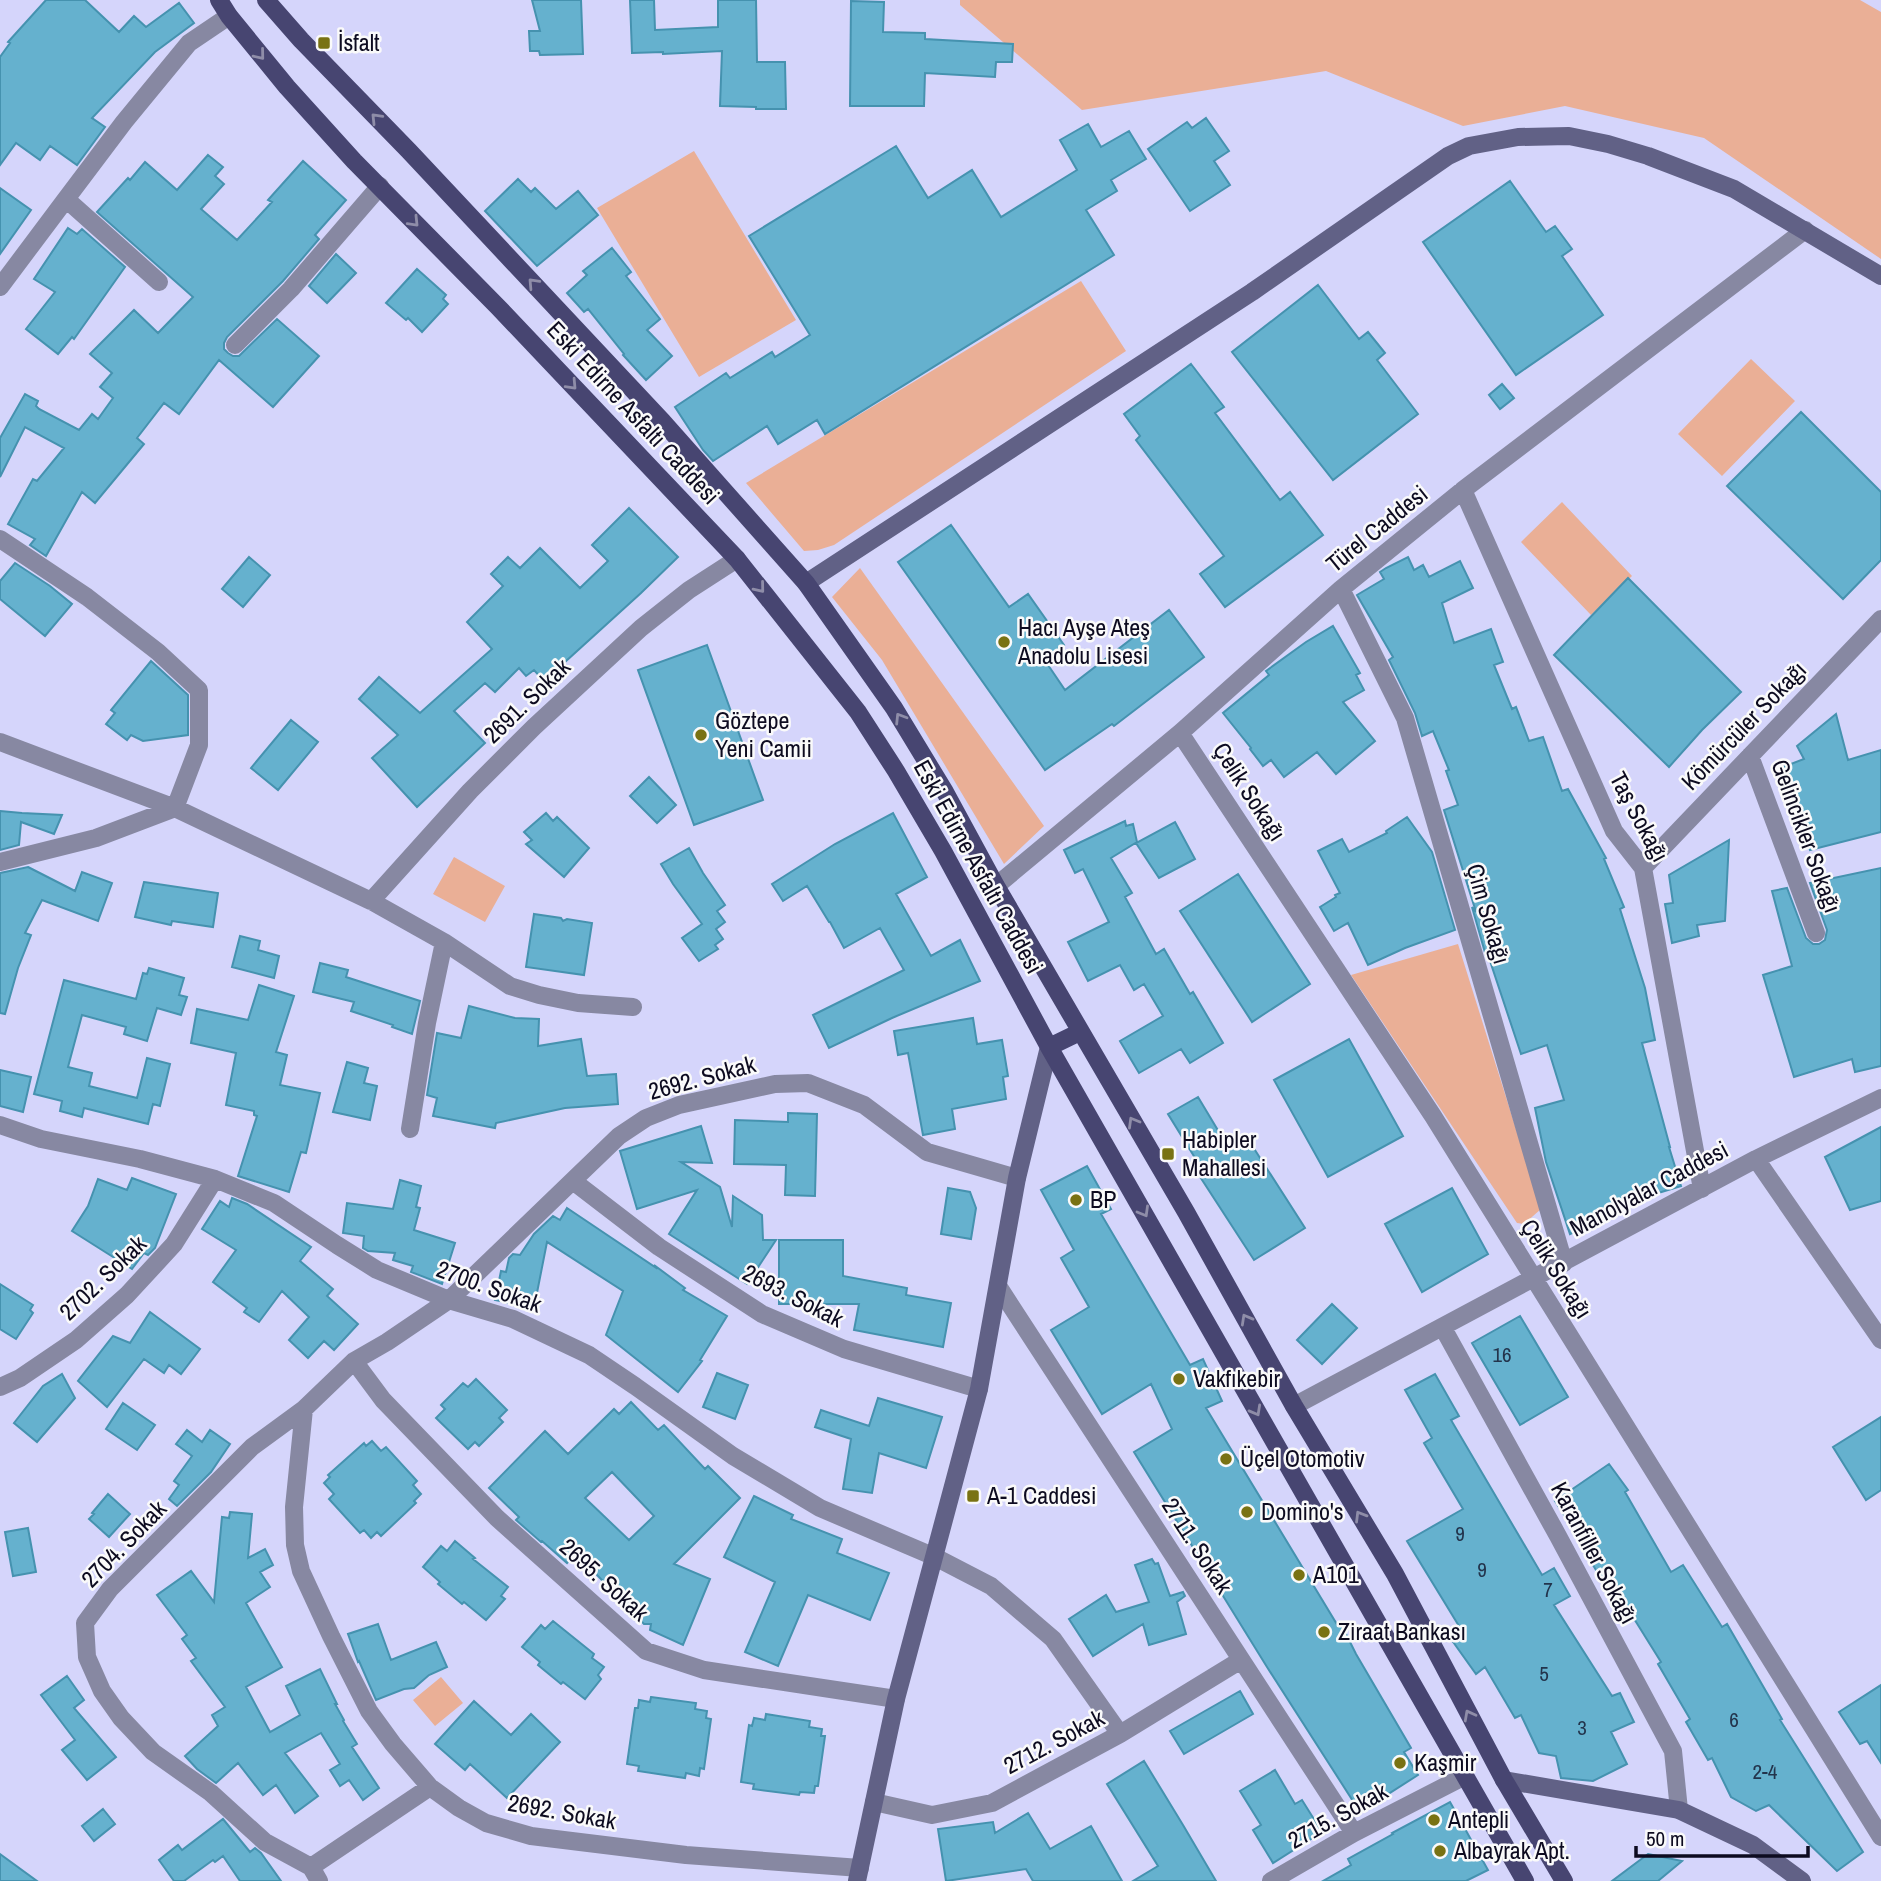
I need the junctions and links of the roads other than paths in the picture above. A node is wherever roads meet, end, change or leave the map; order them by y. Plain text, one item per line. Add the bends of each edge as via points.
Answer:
1 (219, 0) edge
2 (267, 0) edge
3 (229, 16) junction
4 (380, 186) junction
5 (66, 199) junction
6 (1805, 230) junction
7 (1881, 276) edge
8 (159, 282) dead end
9 (0, 287) edge
10 (234, 345) dead end
11 (1463, 490) junction
12 (0, 539) edge
13 (737, 559) junction
14 (806, 583) junction
15 (1341, 589) junction
16 (1881, 619) edge
17 (1180, 733) junction
18 (0, 742) edge
19 (1750, 756) junction
20 (175, 808) junction
21 (0, 862) edge
22 (1643, 868) junction
23 (996, 886) junction
24 (371, 901) junction
25 (1816, 933) dead end
26 (444, 943) junction
27 (632, 1007) dead end
28 (1080, 1032) junction
29 (1049, 1047) junction
30 (1881, 1098) edge
31 (0, 1125) edge
32 (410, 1129) dead end
33 (1756, 1159) junction
34 (1017, 1178) junction
35 (215, 1179) junction
36 (573, 1181) junction
37 (1702, 1189) junction
38 (1564, 1263) junction
39 (1534, 1279) junction
40 (999, 1286) junction
41 (449, 1300) junction
42 (1443, 1328) junction
43 (1881, 1340) edge
44 (354, 1361) junction
45 (0, 1387) edge
46 (979, 1389) junction
47 (1294, 1406) junction
48 (304, 1409) junction
49 (935, 1557) junction
50 (1241, 1660) junction
51 (896, 1699) junction
52 (1120, 1734) junction
53 (1465, 1776) junction
54 (1504, 1780) junction
55 (430, 1787) junction
56 (874, 1802) junction
57 (1679, 1810) junction
58 (1354, 1833) junction
59 (1881, 1838) edge
60 (315, 1874) edge
61 (859, 1875) edge
62 (1277, 1880) edge
63 (1525, 1881) edge
64 (1564, 1881) edge
65 (1802, 1881) edge

1 - 3 main road, Eski Edirne Asfaltı Caddesi
14 -> 2 main road, Eski Edirne Asfaltı Caddesi via 663,422
3 -> 4 main road, Eski Edirne Asfaltı Caddesi via 286,87
3 - 5 street via 189,43
4 - 10 street via 291,289
4 -> 13 main road, Eski Edirne Asfaltı Caddesi
5 - 8 street
5 - 9 street
6 - 7 street
6 - 11 street, Türel Caddesi
6 - 14 street via 1734,189 1608,144 1569,136 1518,137 1469,146
11 - 15 street, Türel Caddesi
11 - 22 street, Taş Sokağı via 1614,831
12 - 20 street via 87,597 199,690 199,745
13 - 24 street, 2691. Sokak via 641,628 534,727
13 -> 29 main road, Eski Edirne Asfaltı Caddesi via 858,712 897,771
23 -> 14 main road, Eski Edirne Asfaltı Caddesi via 894,708
15 - 17 street, Türel Caddesi
15 - 38 street, Çim Sokağı via 1405,718
16 - 19 street, Kömürcüler Sokağı
17 - 23 street, Türel Caddesi
17 - 39 street, Çelik Sokağı via 1433,1116
18 - 20 street
19 - 22 street, Kömürcüler Sokağı
19 - 25 street, Gelincikler Sokağı
20 - 21 street via 96,838
20 - 24 street
22 - 37 street, Taş Sokağı
23 - 28 main road, Eski Edirne Asfaltı Caddesi
24 - 26 street
26 - 27 street via 510,986 578,1003
26 - 32 street
28 - 29 main road
47 -> 28 main road, Eski Edirne Asfaltı Caddesi
29 - 34 street
29 -> 53 main road, Eski Edirne Asfaltı Caddesi
30 - 33 street, Manolyalar Caddesi
31 - 35 street, 2700. Sokak via 41,1139
33 - 37 street, Manolyalar Caddesi
33 - 43 street
34 - 36 street, 2692. Sokak via 927,1152 864,1105 808,1083 775,1084 679,1105 646,1118 619,1136
34 - 40 street
35 - 41 street, 2700. Sokak via 274,1203 377,1270
35 - 45 street, 2702. Sokak via 174,1244 128,1295 76,1340
36 - 41 street, 2692. Sokak
36 - 46 street, 2693. Sokak via 659,1247 762,1314 844,1349
37 - 38 street, Manolyalar Caddesi
38 - 39 street, Manolyalar Caddesi
39 - 42 street, Manolyalar Caddesi
39 - 59 street, Çelik Sokağı
40 - 46 street
40 - 50 street, 2711. Sokak
41 - 44 street, 2704. Sokak
41 - 49 street, 2700. Sokak via 513,1318 589,1355 733,1456 820,1508
42 - 47 street, Manolyalar Caddesi
42 - 57 street, Karanfiller Sokağı via 1672,1751
44 - 48 street, 2704. Sokak
44 - 51 street, 2695. Sokak via 383,1400 497,1518 646,1651 704,1670
46 - 49 street
54 -> 47 main road, Eski Edirne Asfaltı Caddesi via 1395,1574
48 - 55 street, 2692. Sokak via 294,1507 301,1571 369,1711
48 - 60 street, 2704. Sokak via 252,1447 110,1589 85,1623 87,1657 121,1718 153,1752 211,1793 265,1842
49 - 51 street
49 - 52 street, 2700. Sokak via 991,1587 1053,1639
50 - 52 street, 2712. Sokak
50 - 58 street, 2711. Sokak
51 - 56 street
52 - 56 street, 2712. Sokak via 992,1803 932,1815
53 - 54 main road
53 - 58 street, 2715. Sokak
53 - 63 main road, Eski Edirne Asfaltı Caddesi
54 - 57 street
54 - 64 main road, Eski Edirne Asfaltı Caddesi
55 - 60 street
55 - 61 street, 2692. Sokak via 486,1824 531,1836
56 - 61 street
57 - 65 street via 1753,1845
58 - 62 street, 2715. Sokak

